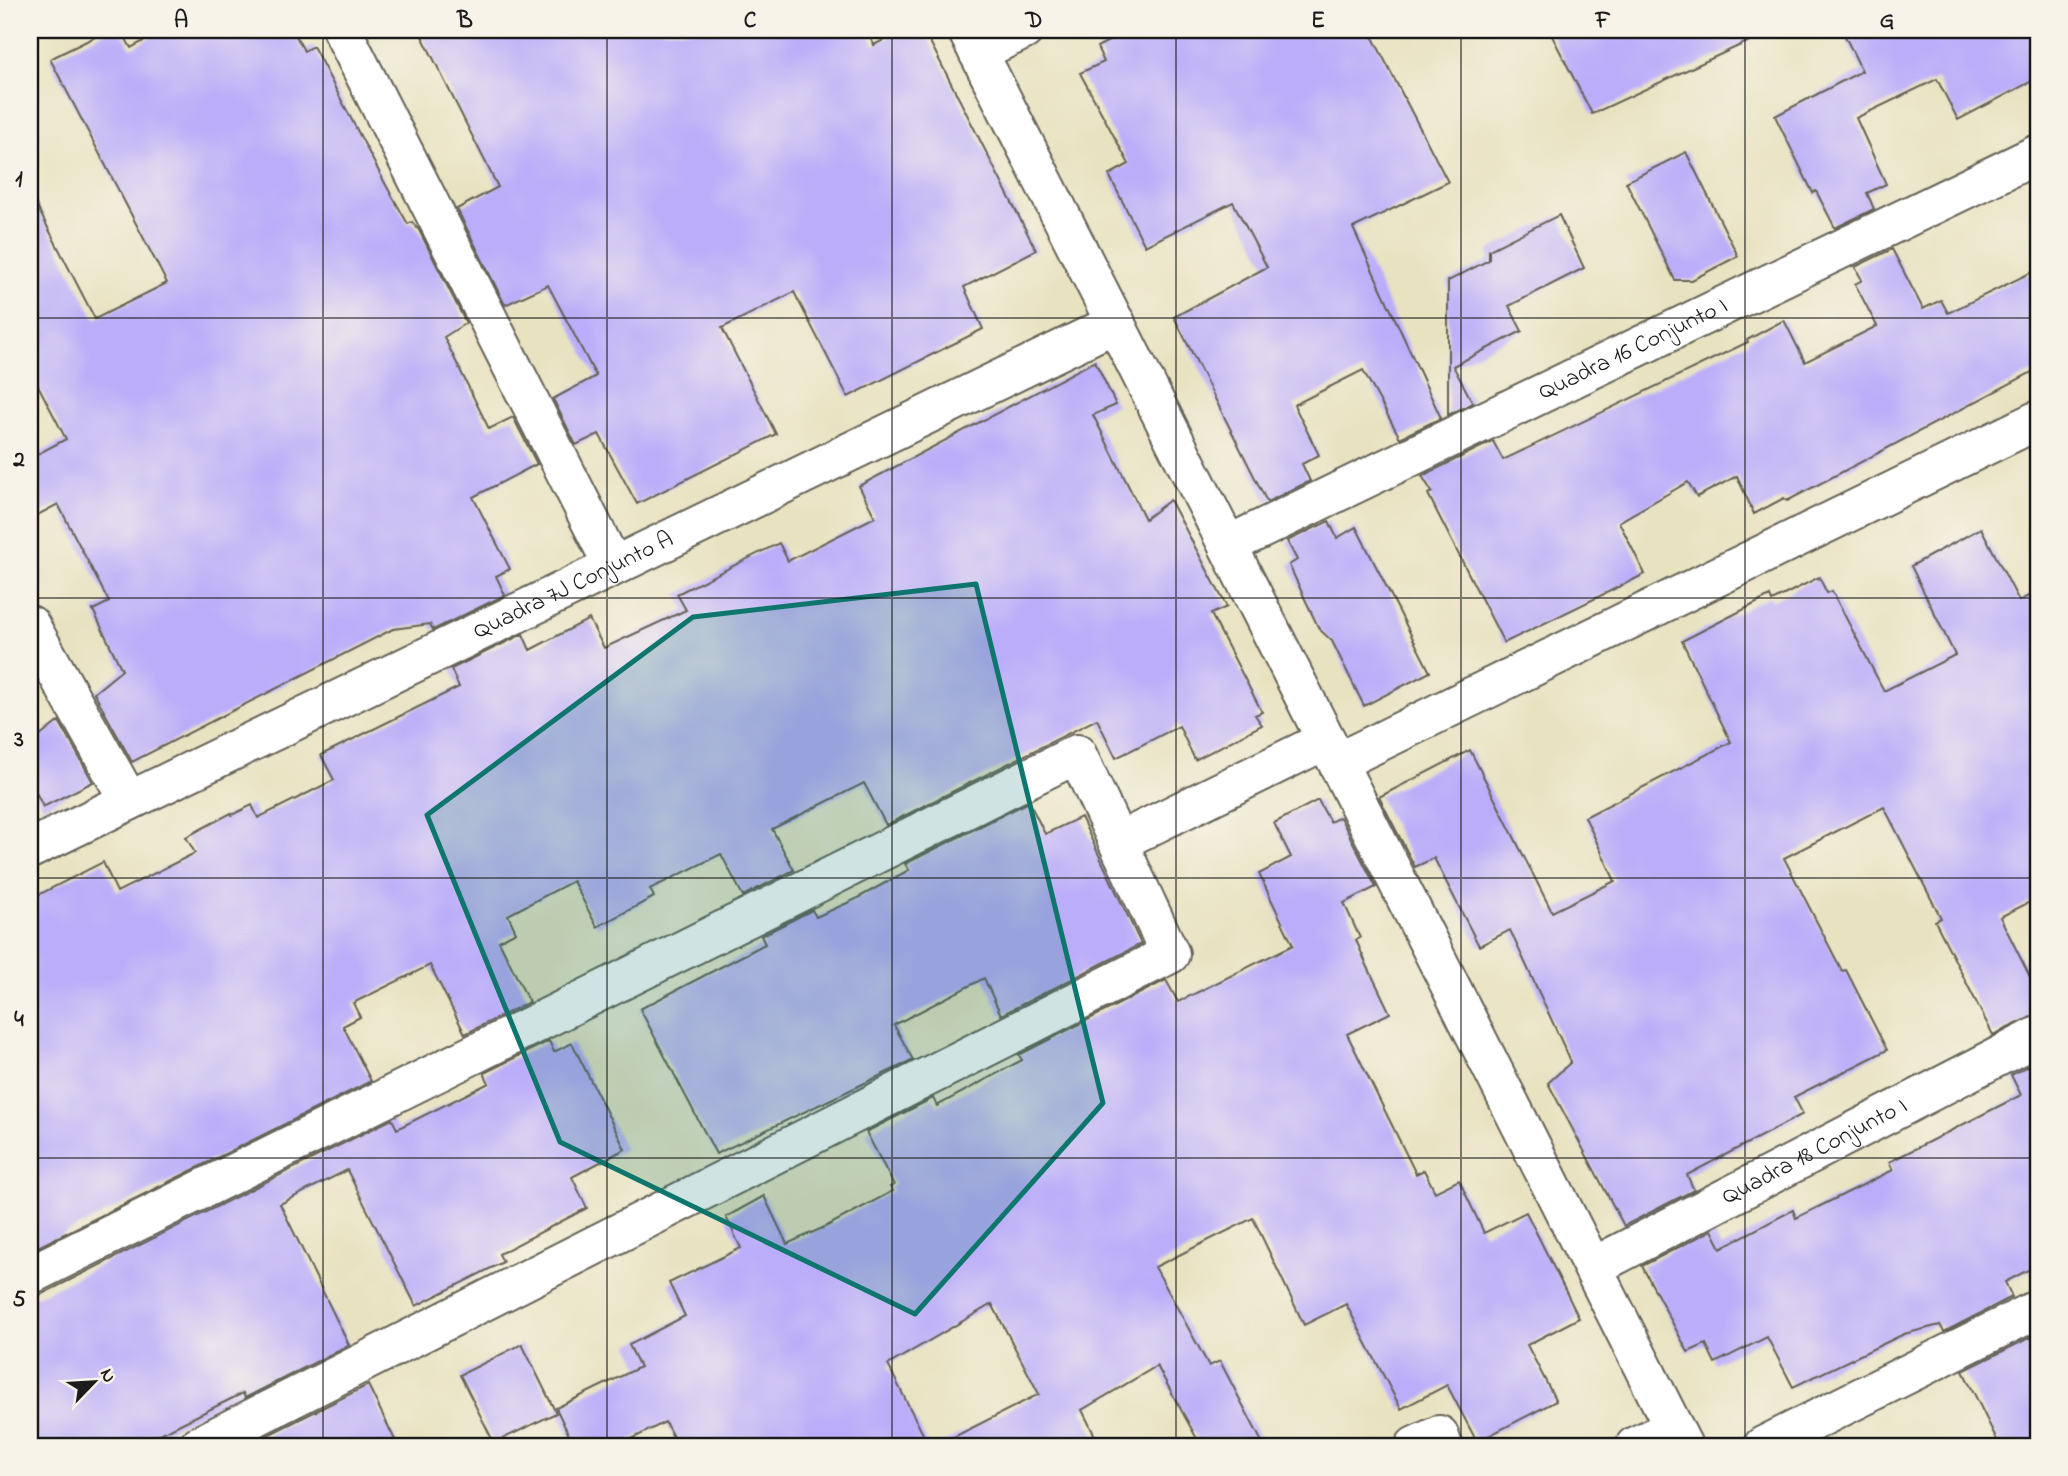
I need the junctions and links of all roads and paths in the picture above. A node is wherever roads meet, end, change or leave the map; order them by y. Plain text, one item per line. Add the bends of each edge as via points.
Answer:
1 (342, 30) edge
2 (1024, 30) edge
3 (973, 41) edge
4 (2038, 154) edge
5 (1116, 323) junction
6 (2038, 420) edge
7 (1228, 545) junction
8 (613, 566) junction
9 (30, 625) edge
10 (1332, 751) junction
11 (129, 801) junction
12 (1118, 842) junction
13 (30, 849) edge
14 (2038, 1036) edge
15 (1593, 1267) junction
16 (30, 1275) edge
17 (2038, 1309) edge
18 (1679, 1437) edge
19 (198, 1446) edge
20 (1415, 1446) edge
21 (1443, 1446) edge
22 (1635, 1446) edge
23 (1763, 1446) edge

1 - 8 street
2 - 3 street
3 - 5 street
4 - 7 street, Quadra 16 Conjunto I
5 - 7 street
5 - 8 street, Quadra 7J Conjunto A
6 - 10 street
7 - 10 street
8 - 11 street, Quadra 7J Conjunto A
9 - 11 street
10 - 12 street
10 - 15 street
11 - 13 street, Quadra 7J Conjunto A
12 - 16 street via 1077,754
12 - 19 street via 1170,954
14 - 15 street, Quadra 18 Conjunto I
15 - 18 street
17 - 23 street
18 - 22 street
20 - 21 street via 1439,1434

